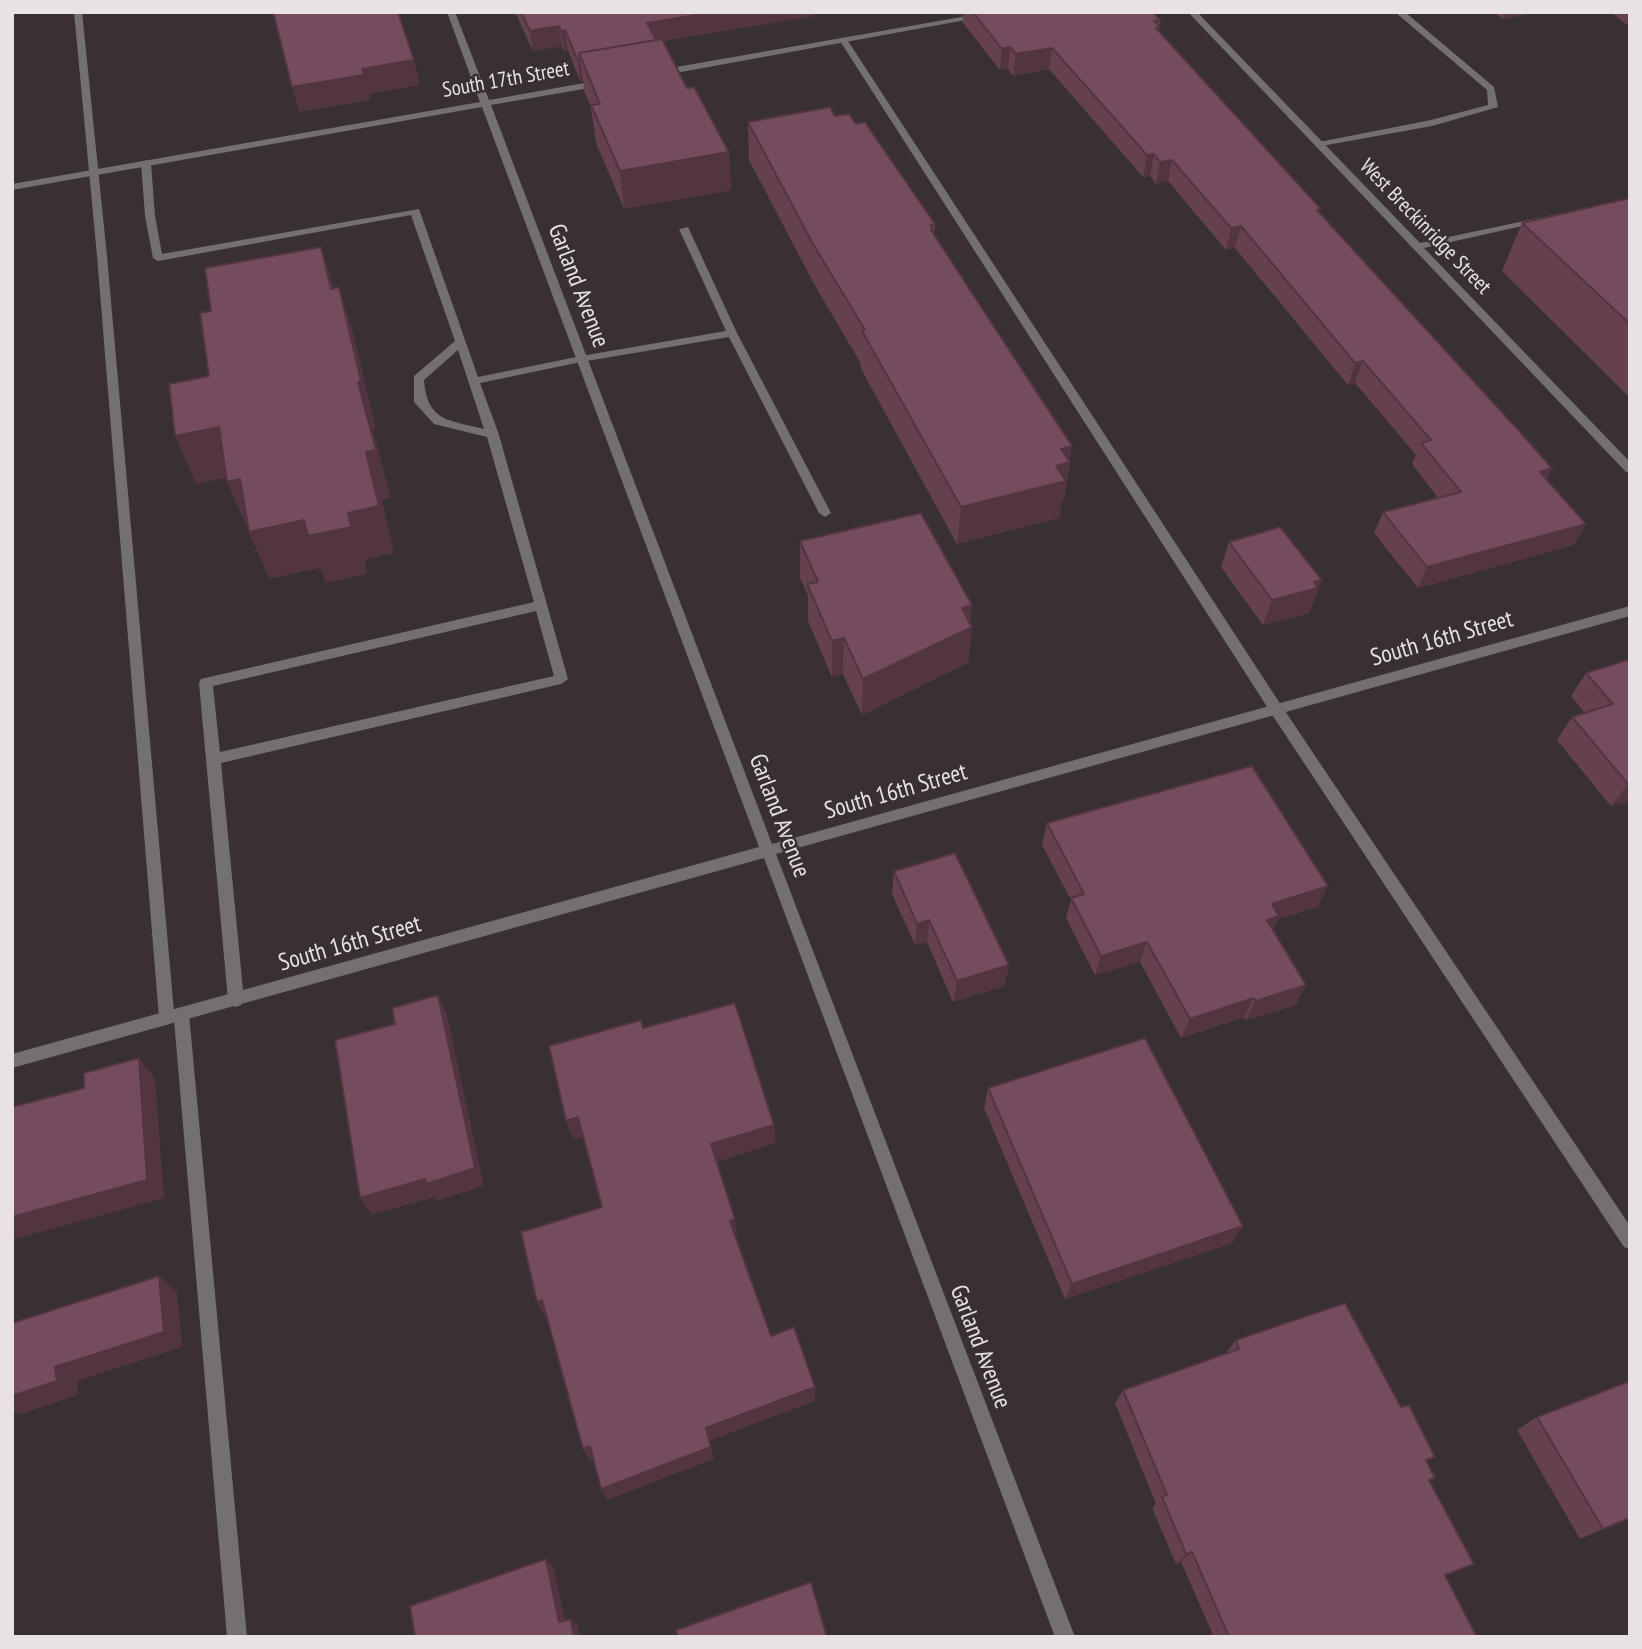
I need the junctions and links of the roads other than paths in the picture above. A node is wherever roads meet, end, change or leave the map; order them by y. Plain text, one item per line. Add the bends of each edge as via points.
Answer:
1 (78, 12) edge
2 (451, 12) edge
3 (1006, 12) edge
4 (1192, 12) edge
5 (1399, 12) edge
6 (844, 41) junction
7 (644, 76) edge
8 (617, 80) edge
9 (484, 104) junction
10 (1319, 145) junction
11 (146, 163) junction
12 (92, 173) junction
13 (12, 187) edge
14 (1575, 212) edge
15 (684, 229) dead end
16 (1417, 247) junction
17 (732, 333) junction
18 (461, 341) junction
19 (581, 359) junction
20 (474, 381) junction
21 (493, 435) junction
22 (1630, 469) edge
23 (825, 513) dead end
24 (541, 605) junction
25 (1630, 611) edge
26 (1276, 709) junction
27 (214, 759) junction
28 (768, 851) junction
29 (236, 1000) junction
30 (174, 1016) junction
31 (12, 1061) edge
32 (1630, 1241) edge
33 (237, 1637) edge
34 (1065, 1637) edge

1 - 12 street
2 - 9 street, Garland Avenue
3 - 6 street
4 - 10 street, West Breckinridge Street
5 - 10 street via 1491,89 1493,107
6 - 7 street
6 - 26 street
8 - 9 street, South 17th Street
9 - 11 street, South 17th Street
9 - 19 street, Garland Avenue
10 - 16 street, West Breckinridge Street
11 - 12 street, South 17th Street
11 - 18 street via 158,258 415,211
12 - 13 street, South 17th Street
12 - 30 street
14 - 16 street
15 - 17 street
16 - 22 street, West Breckinridge Street
17 - 19 street
17 - 23 street
18 - 20 street
18 - 21 street via 418,379 420,402 438,421
19 - 20 street
19 - 28 street, Garland Avenue
20 - 21 street
21 - 24 street
24 - 27 street via 206,683
24 - 27 street via 561,679
25 - 26 street, South 16th Street
26 - 28 street, South 16th Street
26 - 32 street
27 - 29 street
28 - 29 street, South 16th Street
28 - 34 street, Garland Avenue
29 - 30 street, South 16th Street
30 - 31 street, South 16th Street
30 - 33 street

